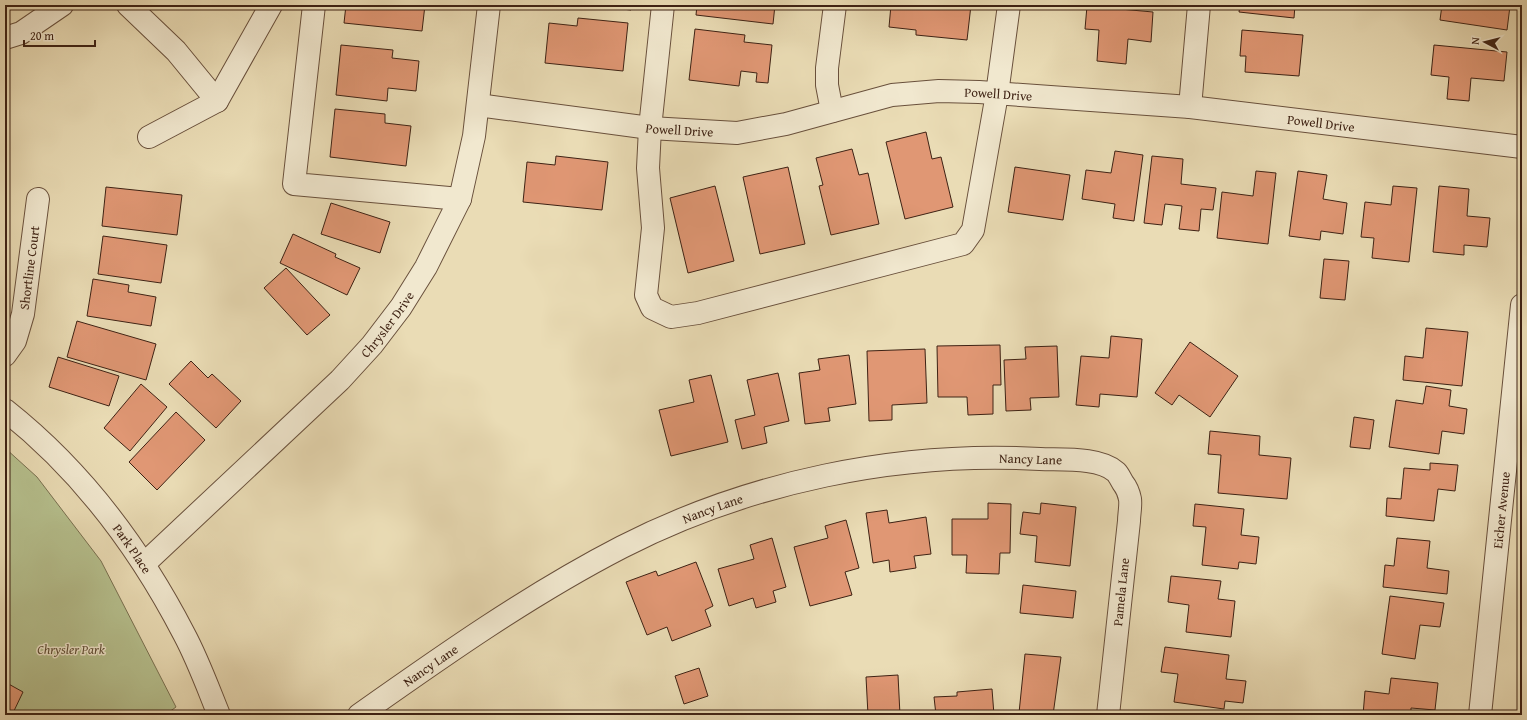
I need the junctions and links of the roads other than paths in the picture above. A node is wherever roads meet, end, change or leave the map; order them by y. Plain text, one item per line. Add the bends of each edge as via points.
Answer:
1 (62, 5) edge
2 (128, 5) edge
3 (271, 5) edge
4 (314, 5) edge
5 (489, 5) edge
6 (663, 5) edge
7 (835, 5) edge
8 (1009, 5) edge
9 (1199, 5) edge
10 (5, 38) edge
11 (997, 94) junction
12 (218, 101) junction
13 (478, 105) junction
14 (1190, 107) junction
15 (832, 111) junction
16 (650, 128) junction
17 (149, 137) dead end
18 (1522, 147) edge
19 (460, 199) junction
20 (38, 200) dead end
21 (1522, 305) edge
22 (5, 355) edge
23 (5, 410) edge
24 (1116, 472) joint
25 (144, 564) junction
26 (219, 715) edge
27 (359, 715) edge
28 (1108, 715) edge
29 (1480, 715) edge

1 - 10 street via 20,33
2 - 12 street via 176,51
3 - 12 street
4 - 19 street via 294,184
5 - 13 street, Chrysler Drive
6 - 16 street
7 - 15 street via 827,68
8 - 11 street
9 - 14 street
11 - 14 street, Powell Drive
11 - 15 street, Powell Drive via 939,92 892,95
11 - 16 street via 973,230 963,244 698,313 671,317 652,308 646,295 652,228 648,168
12 - 17 street
13 - 16 street, Powell Drive
13 - 19 street, Chrysler Drive
14 - 18 street, Powell Drive
15 - 16 street, Powell Drive via 786,124 737,133
19 - 25 street, Chrysler Drive via 426,267 401,307 372,345 340,380
20 - 22 street, Shortline Court via 23,314 15,342
21 - 29 street, Eicher Avenue
23 - 25 street, Park Place via 65,464 110,517
24 - 27 street, Nancy Lane via 1092,462 1016,458 948,460 887,465 759,493 685,518 623,547 542,591 467,639
24 - 28 street, Pamela Lane via 1130,499
25 - 26 street, Park Place via 184,635

